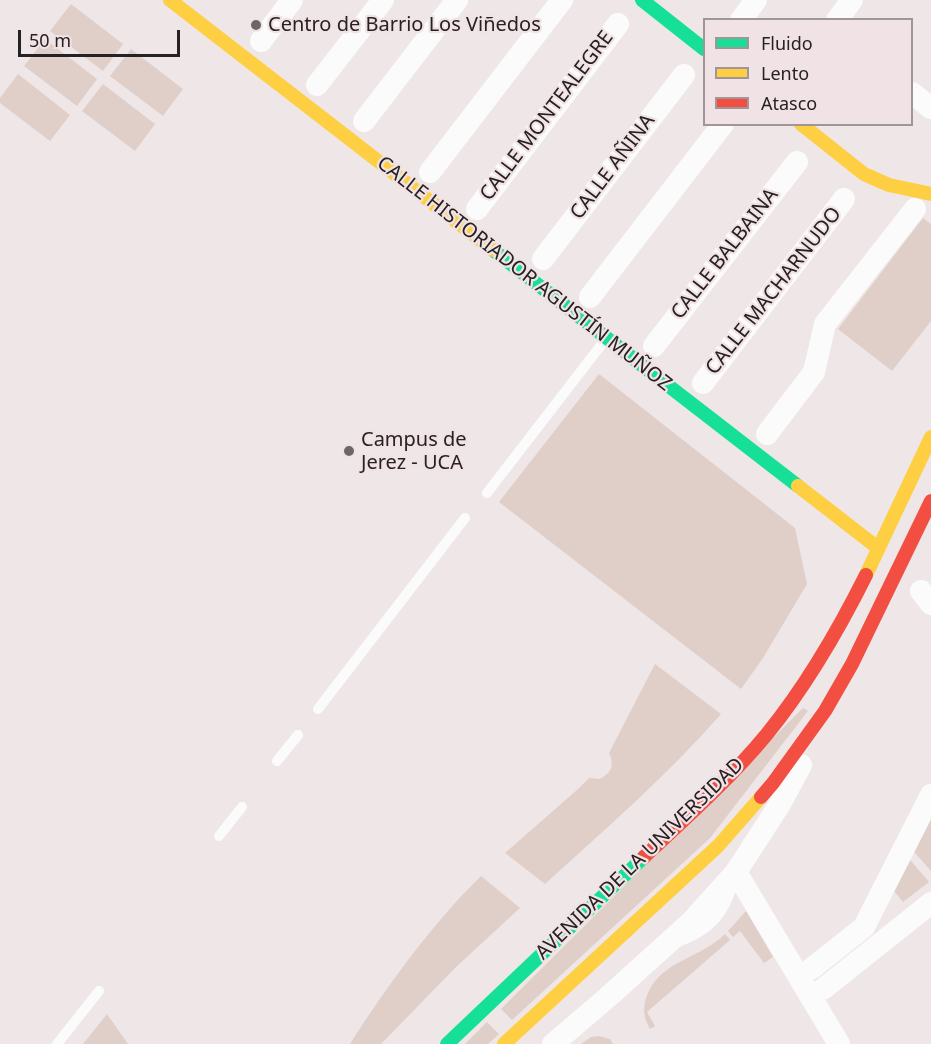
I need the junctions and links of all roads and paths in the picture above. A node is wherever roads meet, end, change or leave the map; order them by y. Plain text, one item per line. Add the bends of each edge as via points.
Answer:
1 (170, 0) edge
2 (292, 0) edge
3 (383, 0) edge
4 (458, 0) edge
5 (562, 0) edge
6 (642, 0) edge
7 (756, 0) edge
8 (852, 0) edge
9 (742, 18) edge
10 (838, 18) edge
11 (618, 24) dead end
12 (261, 41) dead end
13 (703, 47) edge
14 (684, 75) dead end
15 (317, 85) dead end
16 (913, 94) edge
17 (931, 108) edge
18 (364, 121) dead end
19 (721, 126) edge
20 (804, 126) edge
21 (796, 162) dead end
22 (430, 172) dead end
23 (931, 183) edge
24 (920, 198) edge
25 (844, 199) dead end
26 (477, 209) dead end
27 (543, 260) dead end
28 (591, 297) dead end
29 (607, 338) junction
30 (654, 346) dead end
31 (703, 383) dead end
32 (767, 434) dead end
33 (931, 437) edge
34 (487, 493) dead end
35 (931, 501) edge
36 (465, 518) dead end
37 (878, 548) junction
38 (318, 709) dead end
39 (825, 711) junction
40 (298, 735) dead end
41 (277, 761) dead end
42 (931, 795) edge
43 (242, 807) dead end
44 (219, 836) dead end
45 (736, 872) junction
46 (931, 903) edge
47 (811, 969) dead end
48 (823, 989) dead end
49 (99, 991) dead end
50 (57, 1044) edge
51 (447, 1044) edge
52 (504, 1044) edge
53 (553, 1044) edge
54 (839, 1044) edge

1 - 29 main road, CALLE HISTORIADOR AGUSTÍN MUÑOZ
2 - 12 street
3 - 15 street
4 - 18 street
5 - 22 street
6 - 13 main road
7 - 9 street
8 - 10 street
11 - 26 street, CALLE MONTEALEGRE
14 - 27 street, CALLE AÑINA
16 - 17 street
19 - 28 street
20 - 24 main road via 864,174
21 - 30 street, CALLE BALBAINA
23 - 24 main road
24 - 32 street via 825,324 814,372
25 - 31 street, CALLE MACHARNUDO
29 - 34 lane
29 - 37 main road, CALLE HISTORIADOR AGUSTÍN MUÑOZ
33 - 37 main road, AVENIDA DE LA UNIVERSIDAD
35 - 39 main road, AVENIDA DE LA UNIVERSIDAD
36 - 38 lane
37 - 51 main road, AVENIDA DE LA UNIVERSIDAD via 811,673 743,762
39 - 45 street, AVENIDA DE LA UNIVERSIDAD via 809,752
39 - 52 main road, AVENIDA DE LA UNIVERSIDAD via 773,783 718,846
40 - 41 lane
42 - 47 street via 864,927
43 - 44 lane
45 - 53 street, AVENIDA DE LA UNIVERSIDAD via 690,923
45 - 54 street
46 - 48 street
49 - 50 lane

